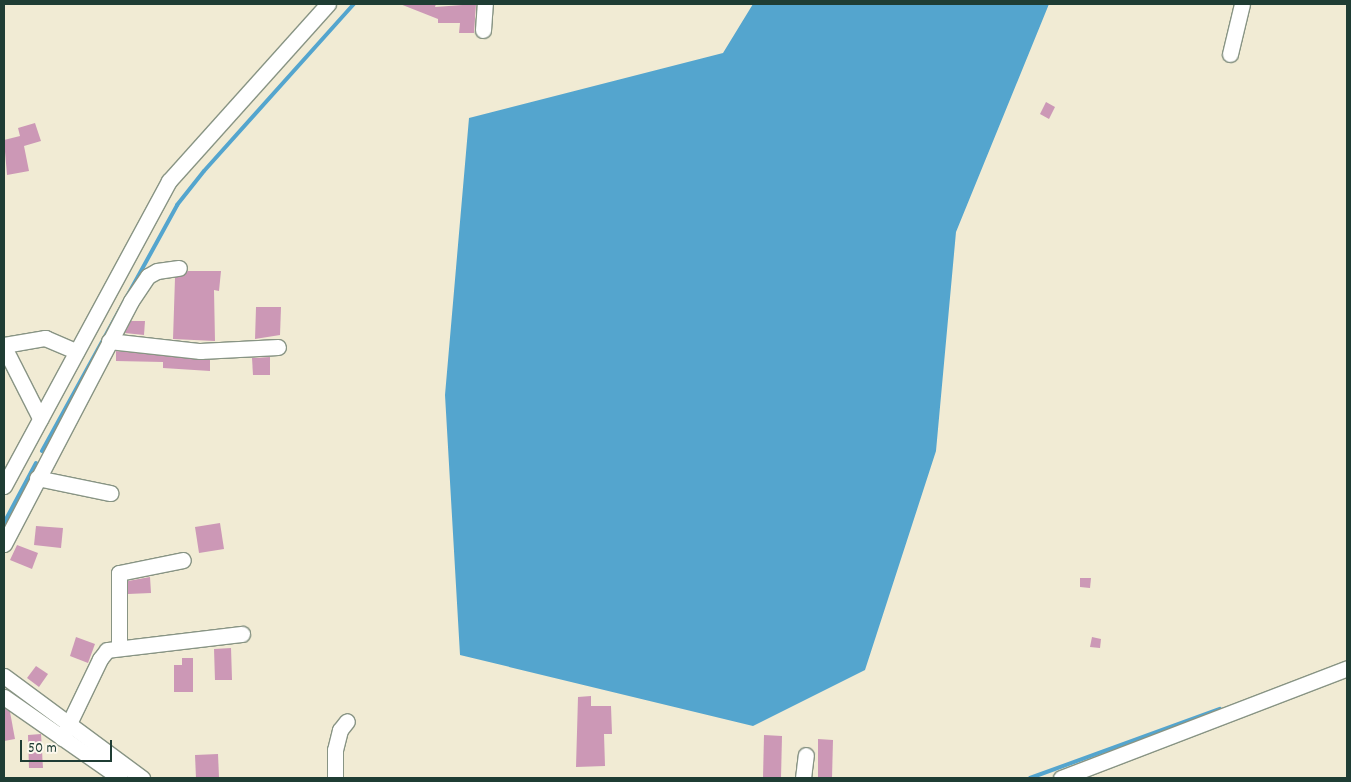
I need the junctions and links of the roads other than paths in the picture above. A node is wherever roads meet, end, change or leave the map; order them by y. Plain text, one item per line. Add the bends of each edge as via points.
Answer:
1 (328, 4) edge
2 (485, 4) edge
3 (1242, 4) edge
4 (483, 30) dead end
5 (1230, 54) dead end
6 (179, 268) dead end
7 (110, 341) junction
8 (4, 346) edge
9 (278, 347) dead end
10 (76, 351) junction
11 (40, 418) junction
12 (25, 447) junction
13 (46, 460) junction
14 (37, 478) junction
15 (4, 486) edge
16 (110, 493) dead end
17 (4, 544) edge
18 (183, 560) dead end
19 (242, 634) dead end
20 (119, 647) junction
21 (1347, 668) edge
22 (4, 676) edge
23 (4, 697) edge
24 (347, 721) dead end
25 (65, 731) junction
26 (806, 755) dead end
27 (120, 778) edge
28 (142, 778) edge
29 (335, 778) edge
30 (803, 778) edge
31 (1061, 778) edge

1 - 10 street via 169,181
2 - 4 street
3 - 5 street
6 - 7 street via 157,271 148,276
7 - 9 street via 200,351
7 - 13 street
8 - 10 street via 45,338
8 - 11 street
10 - 11 street
11 - 12 street
12 - 13 street
12 - 15 street
13 - 14 street
14 - 16 street
14 - 17 street
18 - 20 street via 119,573
19 - 20 street
20 - 25 street via 107,650 100,659
21 - 31 street
22 - 25 street
23 - 25 street
24 - 29 street via 340,730 335,750
25 - 27 street
25 - 28 street
26 - 30 street

